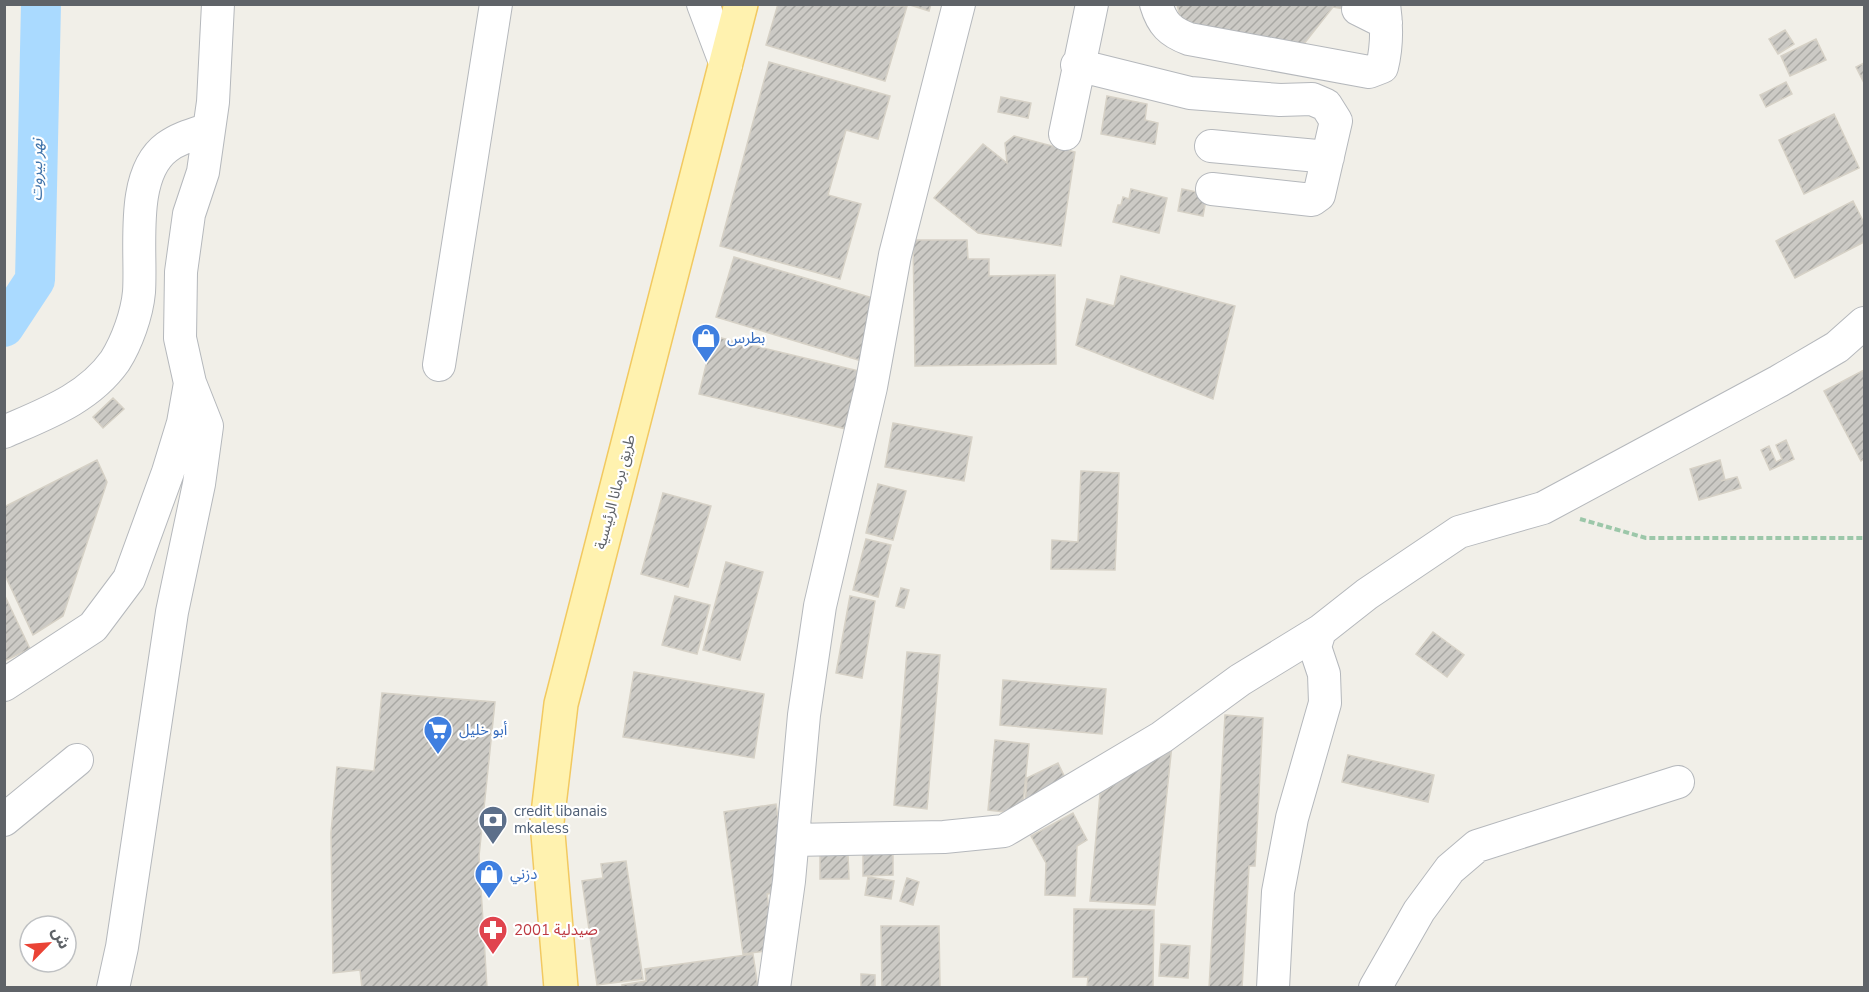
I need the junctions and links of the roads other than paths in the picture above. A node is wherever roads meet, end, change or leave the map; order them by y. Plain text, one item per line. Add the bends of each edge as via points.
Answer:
1 (218, 4) edge
2 (496, 4) edge
3 (703, 4) edge
4 (741, 4) edge
5 (958, 4) edge
6 (1092, 4) edge
7 (1156, 4) edge
8 (1376, 12) edge
9 (726, 65) junction
10 (1077, 65) junction
11 (209, 129) junction
12 (1065, 134) dead end
13 (1211, 146) dead end
14 (1328, 157) junction
15 (1212, 189) dead end
16 (1864, 323) edge
17 (439, 366) dead end
18 (190, 383) junction
19 (4, 432) edge
20 (1320, 631) junction
21 (4, 685) edge
22 (77, 760) dead end
23 (1678, 782) dead end
24 (4, 820) edge
25 (793, 840) junction
26 (112, 987) edge
27 (561, 987) edge
28 (774, 987) edge
29 (1273, 987) edge
30 (1375, 987) edge

1 - 11 street
2 - 17 street
3 - 9 street
4 - 9 main road, طريق برمانا الرئيسية
5 - 25 street via 895,255 870,387 819,606
6 - 10 street
7 - 8 street via 1172,32 1189,39 1369,72 1382,67
9 - 27 main road, طريق برمانا الرئيسية via 561,704 547,822
10 - 12 street
10 - 14 street via 1190,93 1312,99 1326,105 1336,121
11 - 18 street via 203,172 182,249 180,338
11 - 19 street via 166,148 150,171 141,204 139,294 123,347 114,362 66,405
13 - 14 street
14 - 15 street via 1319,195 1312,200
16 - 20 street via 1837,347 1779,381 1543,508 1459,532
18 - 21 street via 177,443 129,579 93,627
18 - 26 street via 207,426 172,612 122,947
20 - 25 street via 1240,680 1162,737 1004,831 944,837
20 - 29 street via 1315,647 1324,674 1325,704 1292,818 1278,892
22 - 24 street
23 - 30 street via 1477,846 1450,869 1419,911
25 - 28 street

